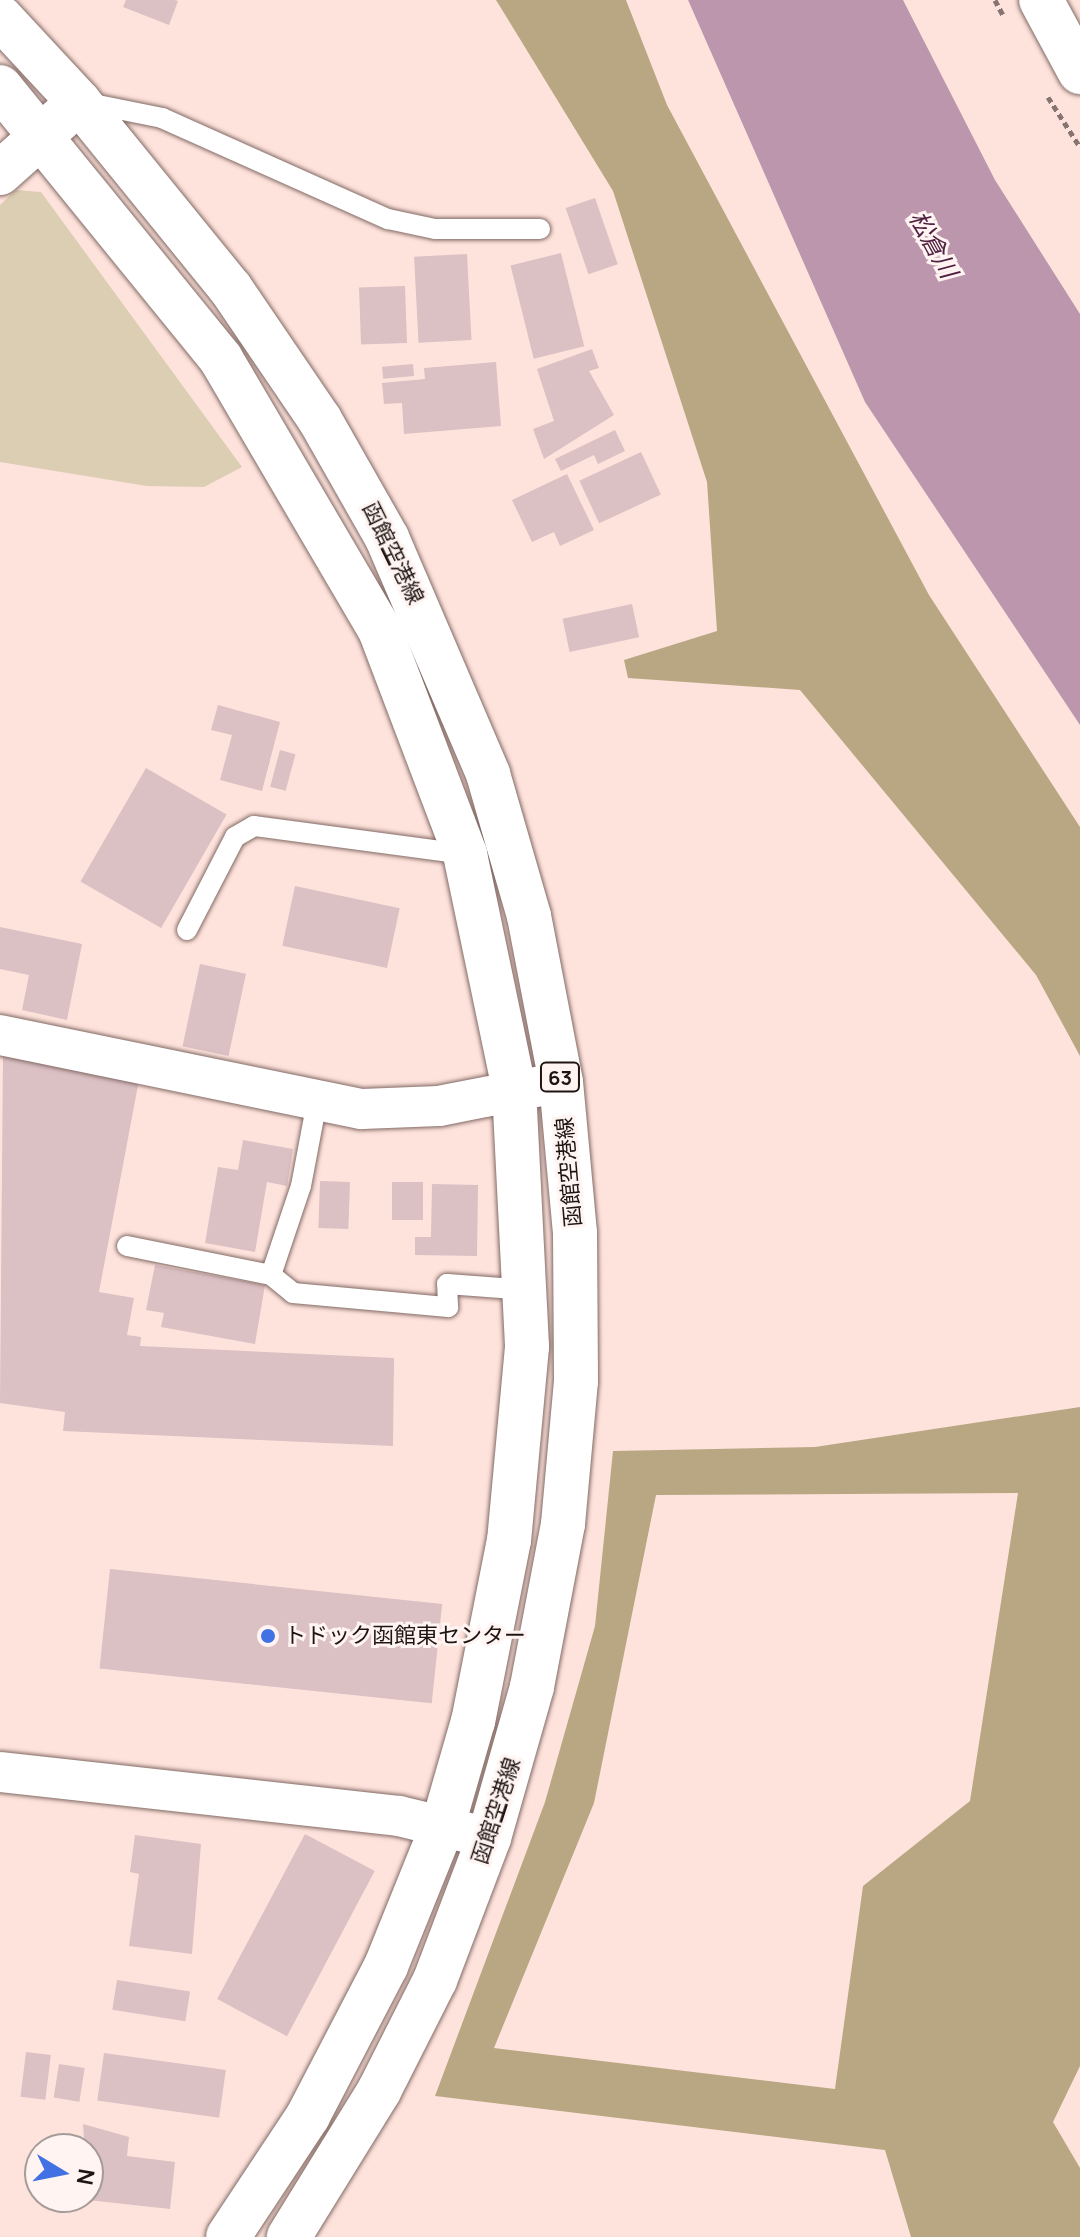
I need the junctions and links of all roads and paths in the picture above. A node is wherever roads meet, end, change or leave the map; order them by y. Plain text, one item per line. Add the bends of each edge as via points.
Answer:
1 (1041, 0) edge
2 (0, 17) edge
3 (1080, 72) edge
4 (0, 87) edge
5 (79, 102) junction
6 (43, 133) junction
7 (0, 173) edge
8 (540, 229) dead end
9 (512, 851) junction
10 (465, 854) junction
11 (187, 930) dead end
12 (0, 1035) edge
13 (561, 1082) junction
14 (514, 1089) junction
15 (318, 1096) junction
16 (127, 1246) dead end
17 (271, 1275) junction
18 (528, 1290) junction
19 (0, 1772) edge
20 (443, 1825) junction
21 (489, 1838) junction
22 (228, 2237) edge
23 (289, 2237) edge

1 - 3 main road
2 - 5 main road, 函館空港線 / 63
4 - 6 main road, 函館空港線 / 63
5 - 6 main road
5 - 8 lane via 162,118 388,219 435,229
5 - 9 main road, 函館空港線 / 63 via 231,289 356,481 433,635
6 - 7 main road
6 - 10 main road, 函館空港線 / 63 via 170,289 267,427 380,630
9 - 10 lane
9 - 13 main road, 函館空港線 / 63
10 - 11 lane via 254,826 235,837
10 - 14 main road, 函館空港線 / 63
12 - 15 street
13 - 14 street
13 - 21 main road, 函館空港線 / 63 via 578,1308 572,1445 532,1687
14 - 15 street via 408,1109 362,1109
14 - 18 main road, 函館空港線 / 63
15 - 17 lane via 301,1186
16 - 17 lane
17 - 18 lane via 293,1293 448,1307 447,1284
18 - 20 main road, 函館空港線 / 63 via 507,1555
19 - 20 street
20 - 21 street
20 - 22 main road, 函館空港線 / 63 via 345,2050
21 - 23 main road, 函館空港線 / 63 via 411,2031

